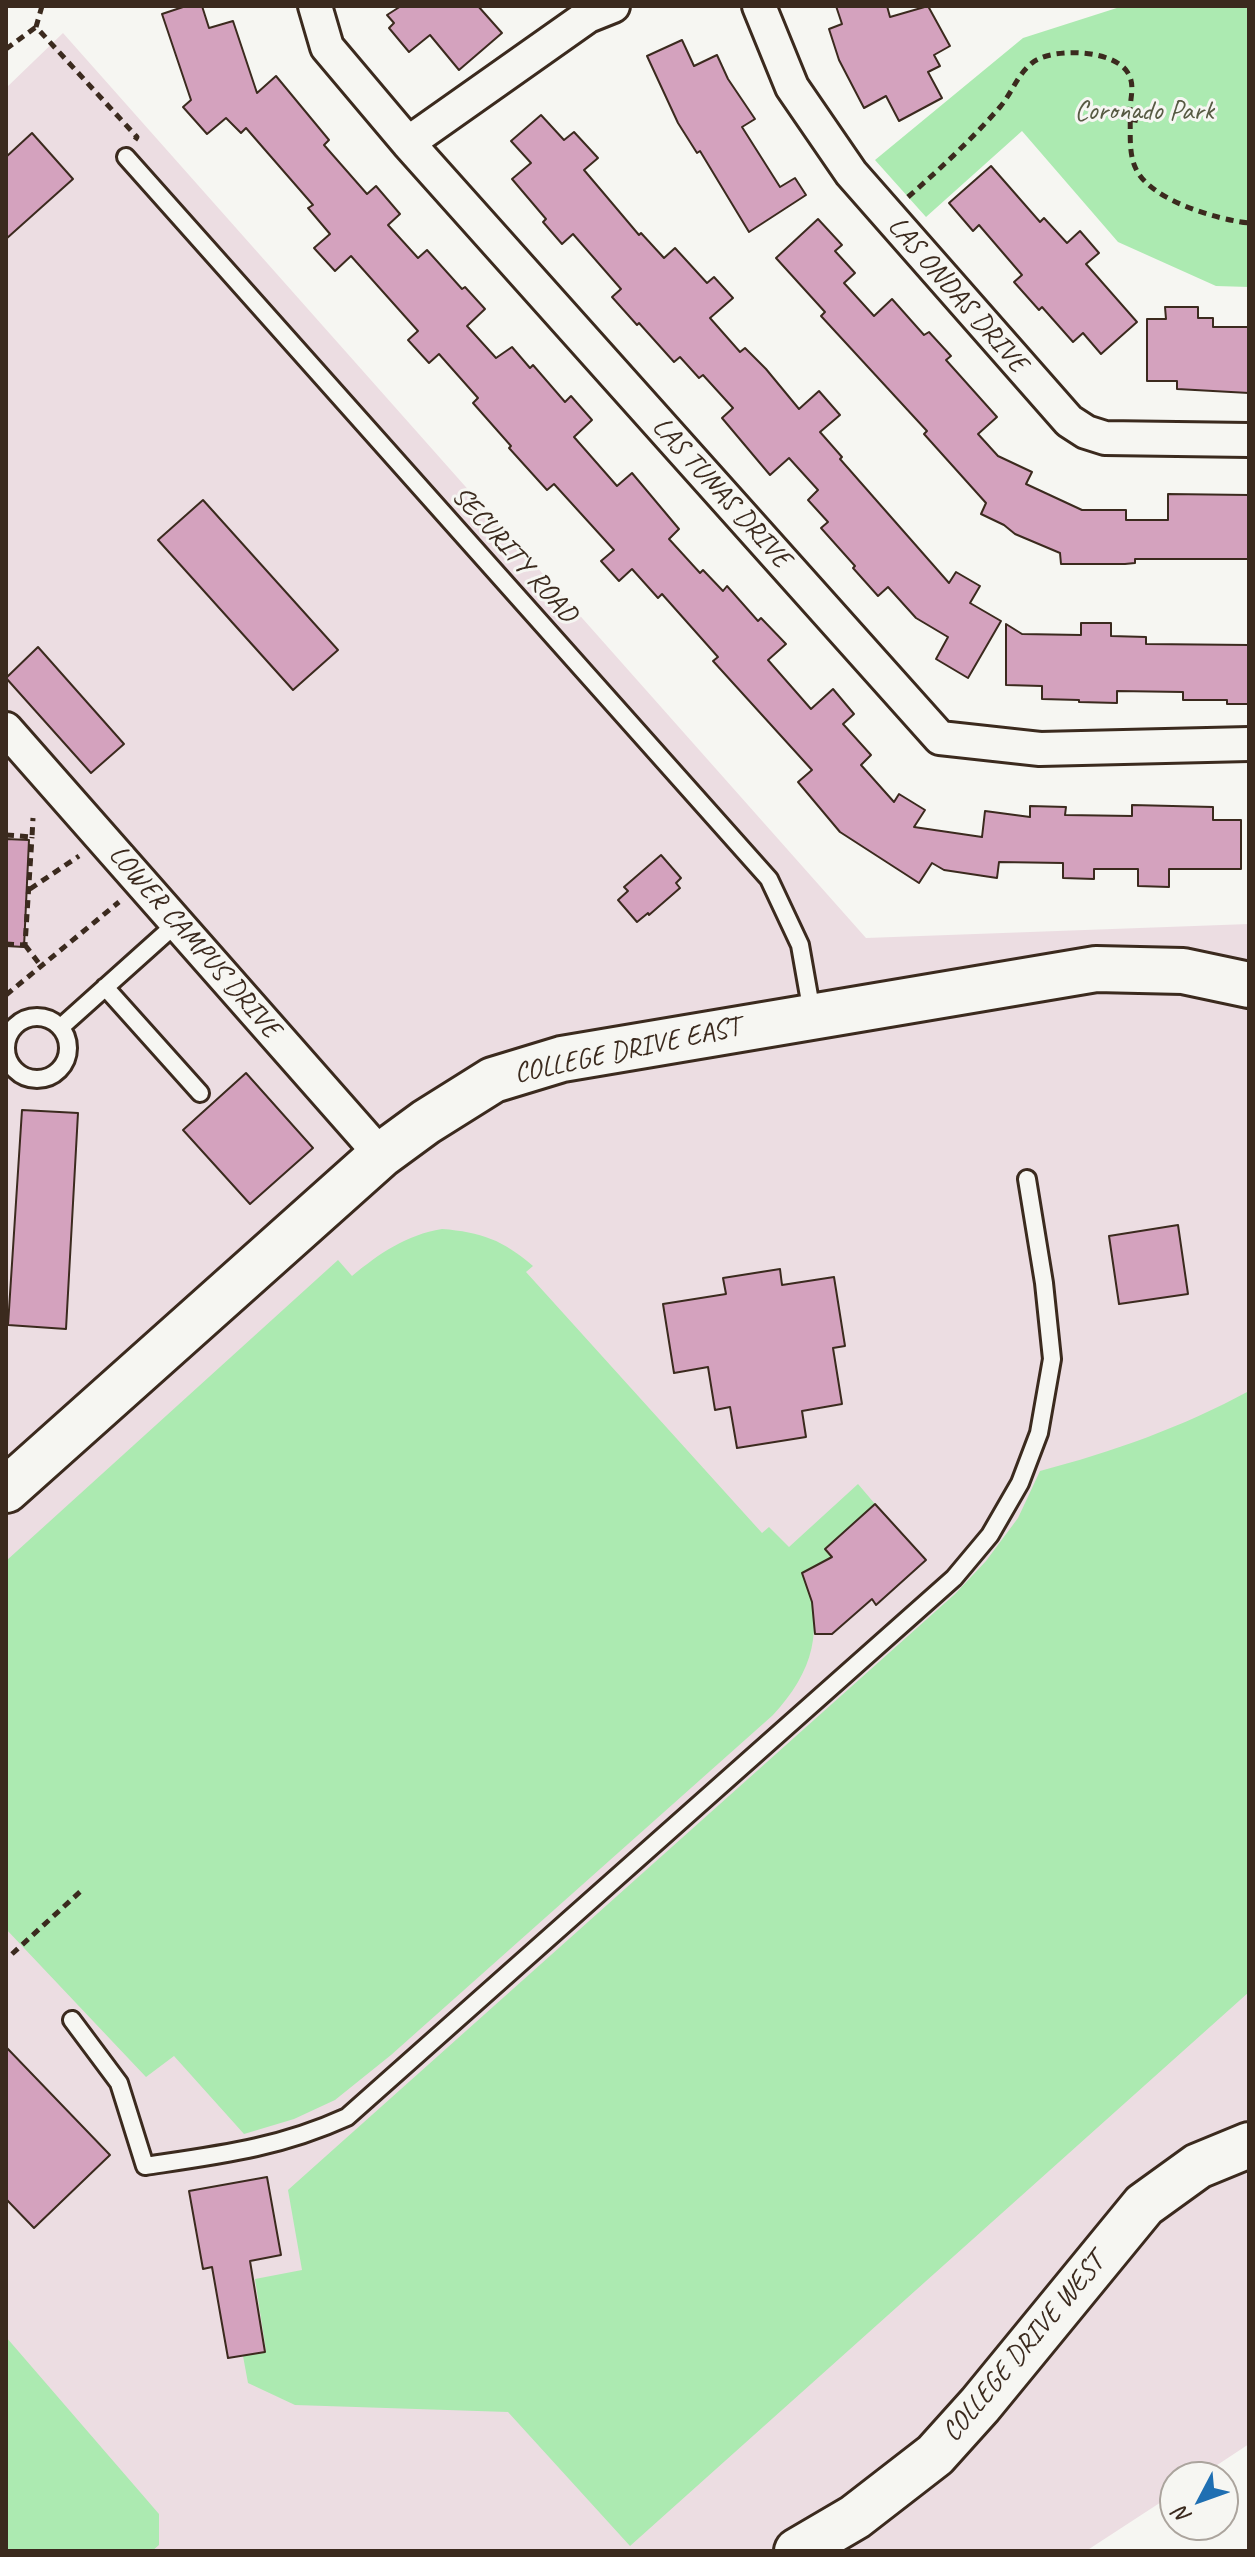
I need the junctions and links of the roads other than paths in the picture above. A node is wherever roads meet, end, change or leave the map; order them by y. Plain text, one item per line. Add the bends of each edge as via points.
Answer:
1 (315, 6) edge
2 (613, 6) edge
3 (759, 6) edge
4 (408, 143) junction
5 (126, 157) road end
6 (1249, 440) edge
7 (6, 729) edge
8 (1249, 744) edge
9 (177, 923) junction
10 (1249, 985) edge
11 (105, 987) junction
12 (812, 1015) junction
13 (61, 1027) dead end
14 (200, 1093) dead end
15 (381, 1155) junction
16 (1027, 1179) dead end
17 (6, 1490) edge
18 (72, 2020) dead end
19 (1249, 2145) edge
20 (797, 2551) edge

1 - 4 street, LAS TUNAS DRIVE via 327,47
2 - 4 street via 588,16
3 - 6 street, LAS ONDAS DRIVE via 792,87 851,173 1069,421 1105,438
4 - 8 street, LAS TUNAS DRIVE via 940,738 1040,749
5 - 12 lane, SECURITY ROAD via 769,879 800,945
7 - 9 street, LOWER CAMPUS DRIVE
9 - 11 lane
9 - 15 street, LOWER CAMPUS DRIVE
10 - 12 street, COLLEGE DRIVE EAST via 1183,971 1096,969
11 - 13 lane
11 - 14 lane
12 - 15 street, COLLEGE DRIVE EAST via 515,1072 473,1092
15 - 17 street, COLLEGE DRIVE EAST
16 - 18 lane via 1052,1359 1039,1433 1020,1483 990,1535 954,1578 347,2117 308,2135 241,2152 145,2166 119,2083
19 - 20 street, COLLEGE DRIVE WEST via 1198,2166 1144,2205 935,2455 855,2517

